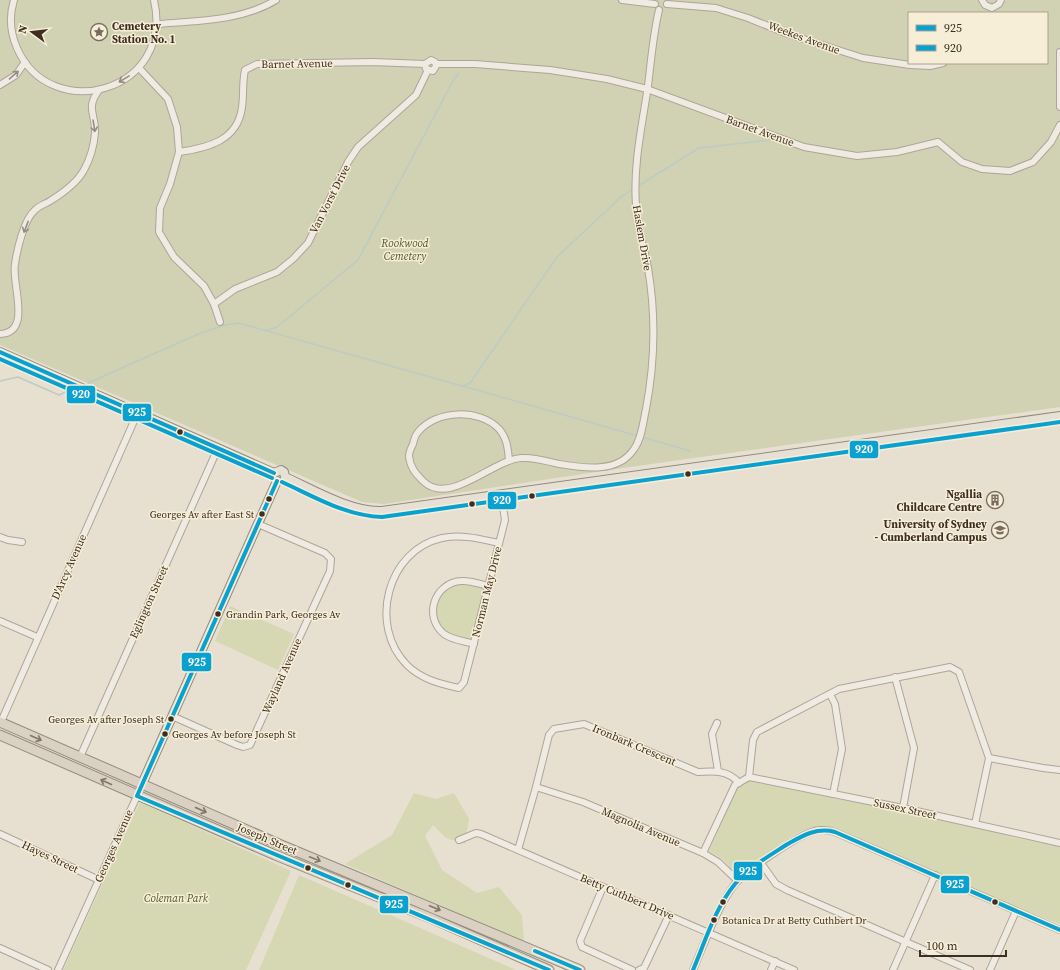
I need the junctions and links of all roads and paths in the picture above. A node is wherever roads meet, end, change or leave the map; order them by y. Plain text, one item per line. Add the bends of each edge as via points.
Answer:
1 (14, 0) edge
2 (154, 0) edge
3 (276, 0) edge
4 (622, 0) edge
5 (982, 0) edge
6 (1001, 0) edge
7 (657, 2) edge
8 (666, 2) edge
9 (659, 10) junction
10 (989, 10) edge
11 (157, 24) junction
12 (1060, 52) edge
13 (24, 62) junction
14 (425, 64) junction
15 (436, 64) junction
16 (936, 64) edge
17 (139, 68) junction
18 (428, 70) junction
19 (0, 85) edge
20 (647, 89) junction
21 (99, 90) junction
22 (1060, 107) edge
23 (1060, 125) edge
24 (179, 152) junction
25 (214, 304) junction
26 (220, 322) dead end
27 (0, 334) edge
28 (0, 352) edge
29 (138, 412) junction
30 (1060, 416) edge
31 (218, 448) junction
32 (509, 460) junction
33 (279, 477) junction
34 (501, 494) junction
35 (258, 524) junction
36 (0, 537) edge
37 (22, 542) dead end
38 (499, 543) junction
39 (488, 586) junction
40 (0, 621) edge
41 (37, 637) junction
42 (474, 644) junction
43 (895, 677) junction
44 (830, 694) junction
45 (172, 716) junction
46 (0, 722) edge
47 (717, 723) dead end
48 (0, 735) edge
49 (80, 757) junction
50 (989, 758) junction
51 (1060, 770) edge
52 (718, 771) junction
53 (749, 777) junction
54 (739, 783) junction
55 (142, 784) junction
56 (536, 787) junction
57 (833, 794) junction
58 (137, 796) junction
59 (903, 808) junction
60 (975, 824) junction
61 (0, 834) edge
62 (459, 840) dead end
63 (1060, 843) edge
64 (518, 850) junction
65 (703, 853) junction
66 (761, 863) junction
67 (935, 875) junction
68 (100, 880) junction
69 (738, 881) junction
70 (603, 887) junction
71 (1016, 911) junction
72 (669, 915) junction
73 (1060, 930) edge
74 (709, 933) junction
75 (906, 942) junction
76 (0, 948) edge
77 (775, 961) junction
78 (48, 970) edge
79 (58, 970) edge
80 (549, 970) edge
81 (580, 970) edge
82 (632, 970) edge
83 (639, 970) edge
84 (693, 970) edge
85 (771, 970) edge
86 (794, 970) edge
87 (894, 970) edge
88 (970, 970) edge
89 (990, 970) edge

1 - 13 street via 11,14 12,32
2 - 11 street
3 - 11 street via 240,14
4 - 7 street
5 - 10 street
6 - 10 street via 997,6
7 - 9 street
8 - 9 street via 665,10
8 - 16 street, Weekes Avenue via 716,8 863,58 922,66
9 - 20 street, Haslem Drive
11 - 17 street via 152,48
12 - 22 street
19 -> 13 street via 16,75
13 - 21 street via 38,76 57,86 77,91
14 - 15 street, Barnet Avenue via 431,60
14 - 18 street
14 - 24 street, Barnet Avenue via 257,64 245,70 242,108 235,128 222,141 201,149
15 - 18 street via 433,71
15 - 20 street, Barnet Avenue via 475,64 566,72
17 -> 21 street via 119,82
17 - 24 street via 168,99 177,127
18 - 25 street, Van Vorst Drive via 416,95 358,147 308,243 277,272 234,289
20 - 23 street, Barnet Avenue via 804,147 857,156 897,152 938,142 962,162 982,169 1010,171 1032,162 1052,142
20 - 32 street, Haslem Drive via 637,153 635,192 637,218 648,268 654,342 649,392 638,441 626,458 615,465 578,467 533,458
21 -> 27 street via 90,105 95,131 87,164 74,183 34,210 30,216 14,270 19,318 14,329
24 - 25 street via 160,208 158,232 174,256 204,286
25 - 26 street
28 - 29 main road
29 - 31 main road
29 - 41 street, D'Arcy Avenue
30 - 34 main road
31 - 33 main road
31 - 49 street, Eglington Street
32 - 32 street via 506,439 498,428 484,418 464,414 432,421 417,433 409,454 413,471 428,486 446,489 472,480
33 - 34 main road via 368,511
33 - 35 main road, Georges Avenue
34 - 38 street, Norman May Drive via 505,520
35 - 45 main road, Georges Avenue
35 - 45 street, Wayland Avenue via 328,556 331,563 326,578 250,745 237,745
36 - 37 street
38 - 39 street, Norman May Drive
38 - 42 street, Norman May Drive via 467,536 442,538 422,546 405,559 393,579 386,602 387,626 392,645 407,665 426,679 459,688 464,682
39 - 42 street, Norman May Drive
39 - 42 street via 470,581 452,583 434,599 433,610 438,627 445,635
40 - 41 street
41 - 46 street, D'Arcy Avenue
43 - 44 street via 850,685
43 - 50 street via 950,667 959,672
43 - 59 street via 914,748
44 - 53 street via 757,732 753,740
44 - 57 street via 835,704 842,750
45 - 55 main road, Georges Avenue
46 -> 49 highway, Joseph Street
47 - 52 street via 712,734
58 -> 48 highway, Joseph Street
49 - 55 highway, Joseph Street
50 - 51 street
50 - 60 street
52 - 54 street, Ironbark Crescent via 733,776
52 - 56 street, Ironbark Crescent via 698,772 584,724 554,729 549,735
53 - 54 street
53 - 57 street, Sussex Street
54 - 65 street via 735,785
55 - 58 highway, Georges Avenue
55 -> 81 highway, Joseph Street
56 - 64 street, Ironbark Crescent
56 - 65 street, Magnolia Avenue via 582,802
57 - 59 street, Sussex Street
58 - 68 street, Georges Avenue
58 - 80 highway, Joseph Street
59 - 60 street, Sussex Street
60 - 63 street, Sussex Street
61 - 68 street, Hayes Street
62 - 64 street, Betty Cuthbert Drive via 476,833
64 - 70 street, Betty Cuthbert Drive
65 - 69 street, Magnolia Avenue via 718,862
66 - 67 street via 802,836 822,830 835,832
66 - 69 street
66 - 75 street via 776,884
67 - 71 street
67 - 75 street
68 - 79 street, Georges Avenue
69 - 74 street via 727,896
70 - 72 street, Betty Cuthbert Drive
70 - 82 street via 580,941 582,947
71 - 73 street
71 - 89 street
72 - 74 street, Betty Cuthbert Drive
72 - 83 street via 644,968
74 - 77 street, Betty Cuthbert Drive
74 - 84 street
75 - 87 street
75 - 88 street
76 - 78 street
77 - 85 street
77 - 86 street, Betty Cuthbert Drive

